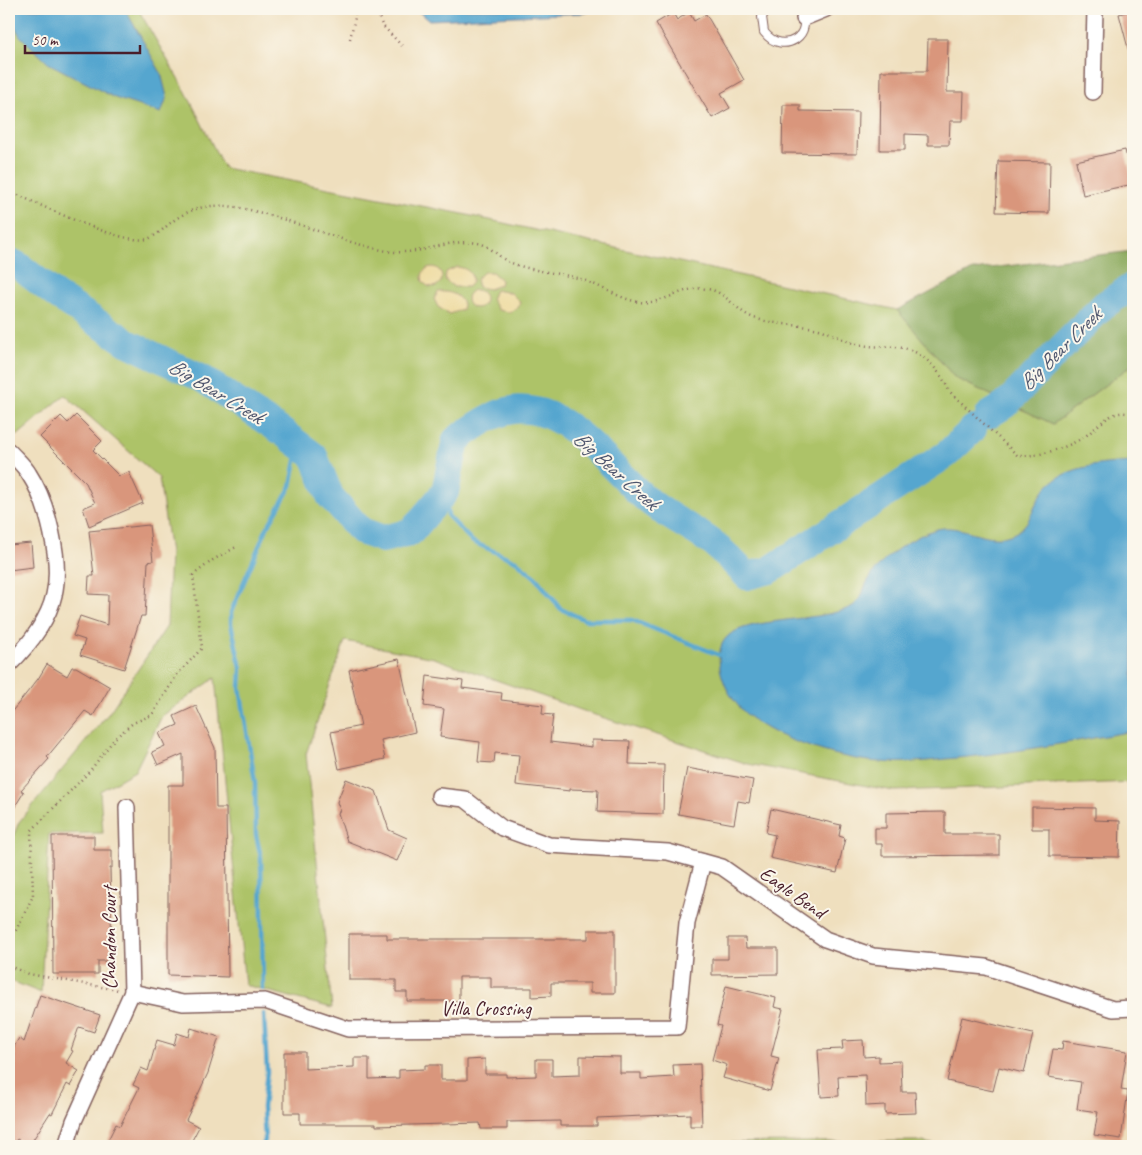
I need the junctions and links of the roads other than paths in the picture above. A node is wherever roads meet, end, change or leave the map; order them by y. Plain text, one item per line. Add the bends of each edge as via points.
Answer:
1 (766, 9) edge
2 (826, 9) edge
3 (1095, 9) edge
4 (802, 13) edge
5 (1093, 92) dead end
6 (9, 451) edge
7 (9, 665) edge
8 (439, 796) dead end
9 (127, 807) dead end
10 (703, 862) junction
11 (132, 992) junction
12 (1133, 1008) edge
13 (66, 1146) edge

1 - 4 lane via 762,24 764,32 775,42 786,43 799,36 803,30
2 - 4 street
3 - 5 street
6 - 7 street via 29,473 42,501 57,565 54,596 42,625
8 - 10 street, Eagle Bend via 466,799 502,828 550,844 668,852
9 - 11 street, Chandon Court
10 - 11 street, Villa Crossing via 686,923 677,1027 348,1029 265,1001 183,1003
10 - 12 street, Eagle Bend via 722,867 825,939 872,956 986,967 1113,1009
11 - 13 street, Chandon Court

